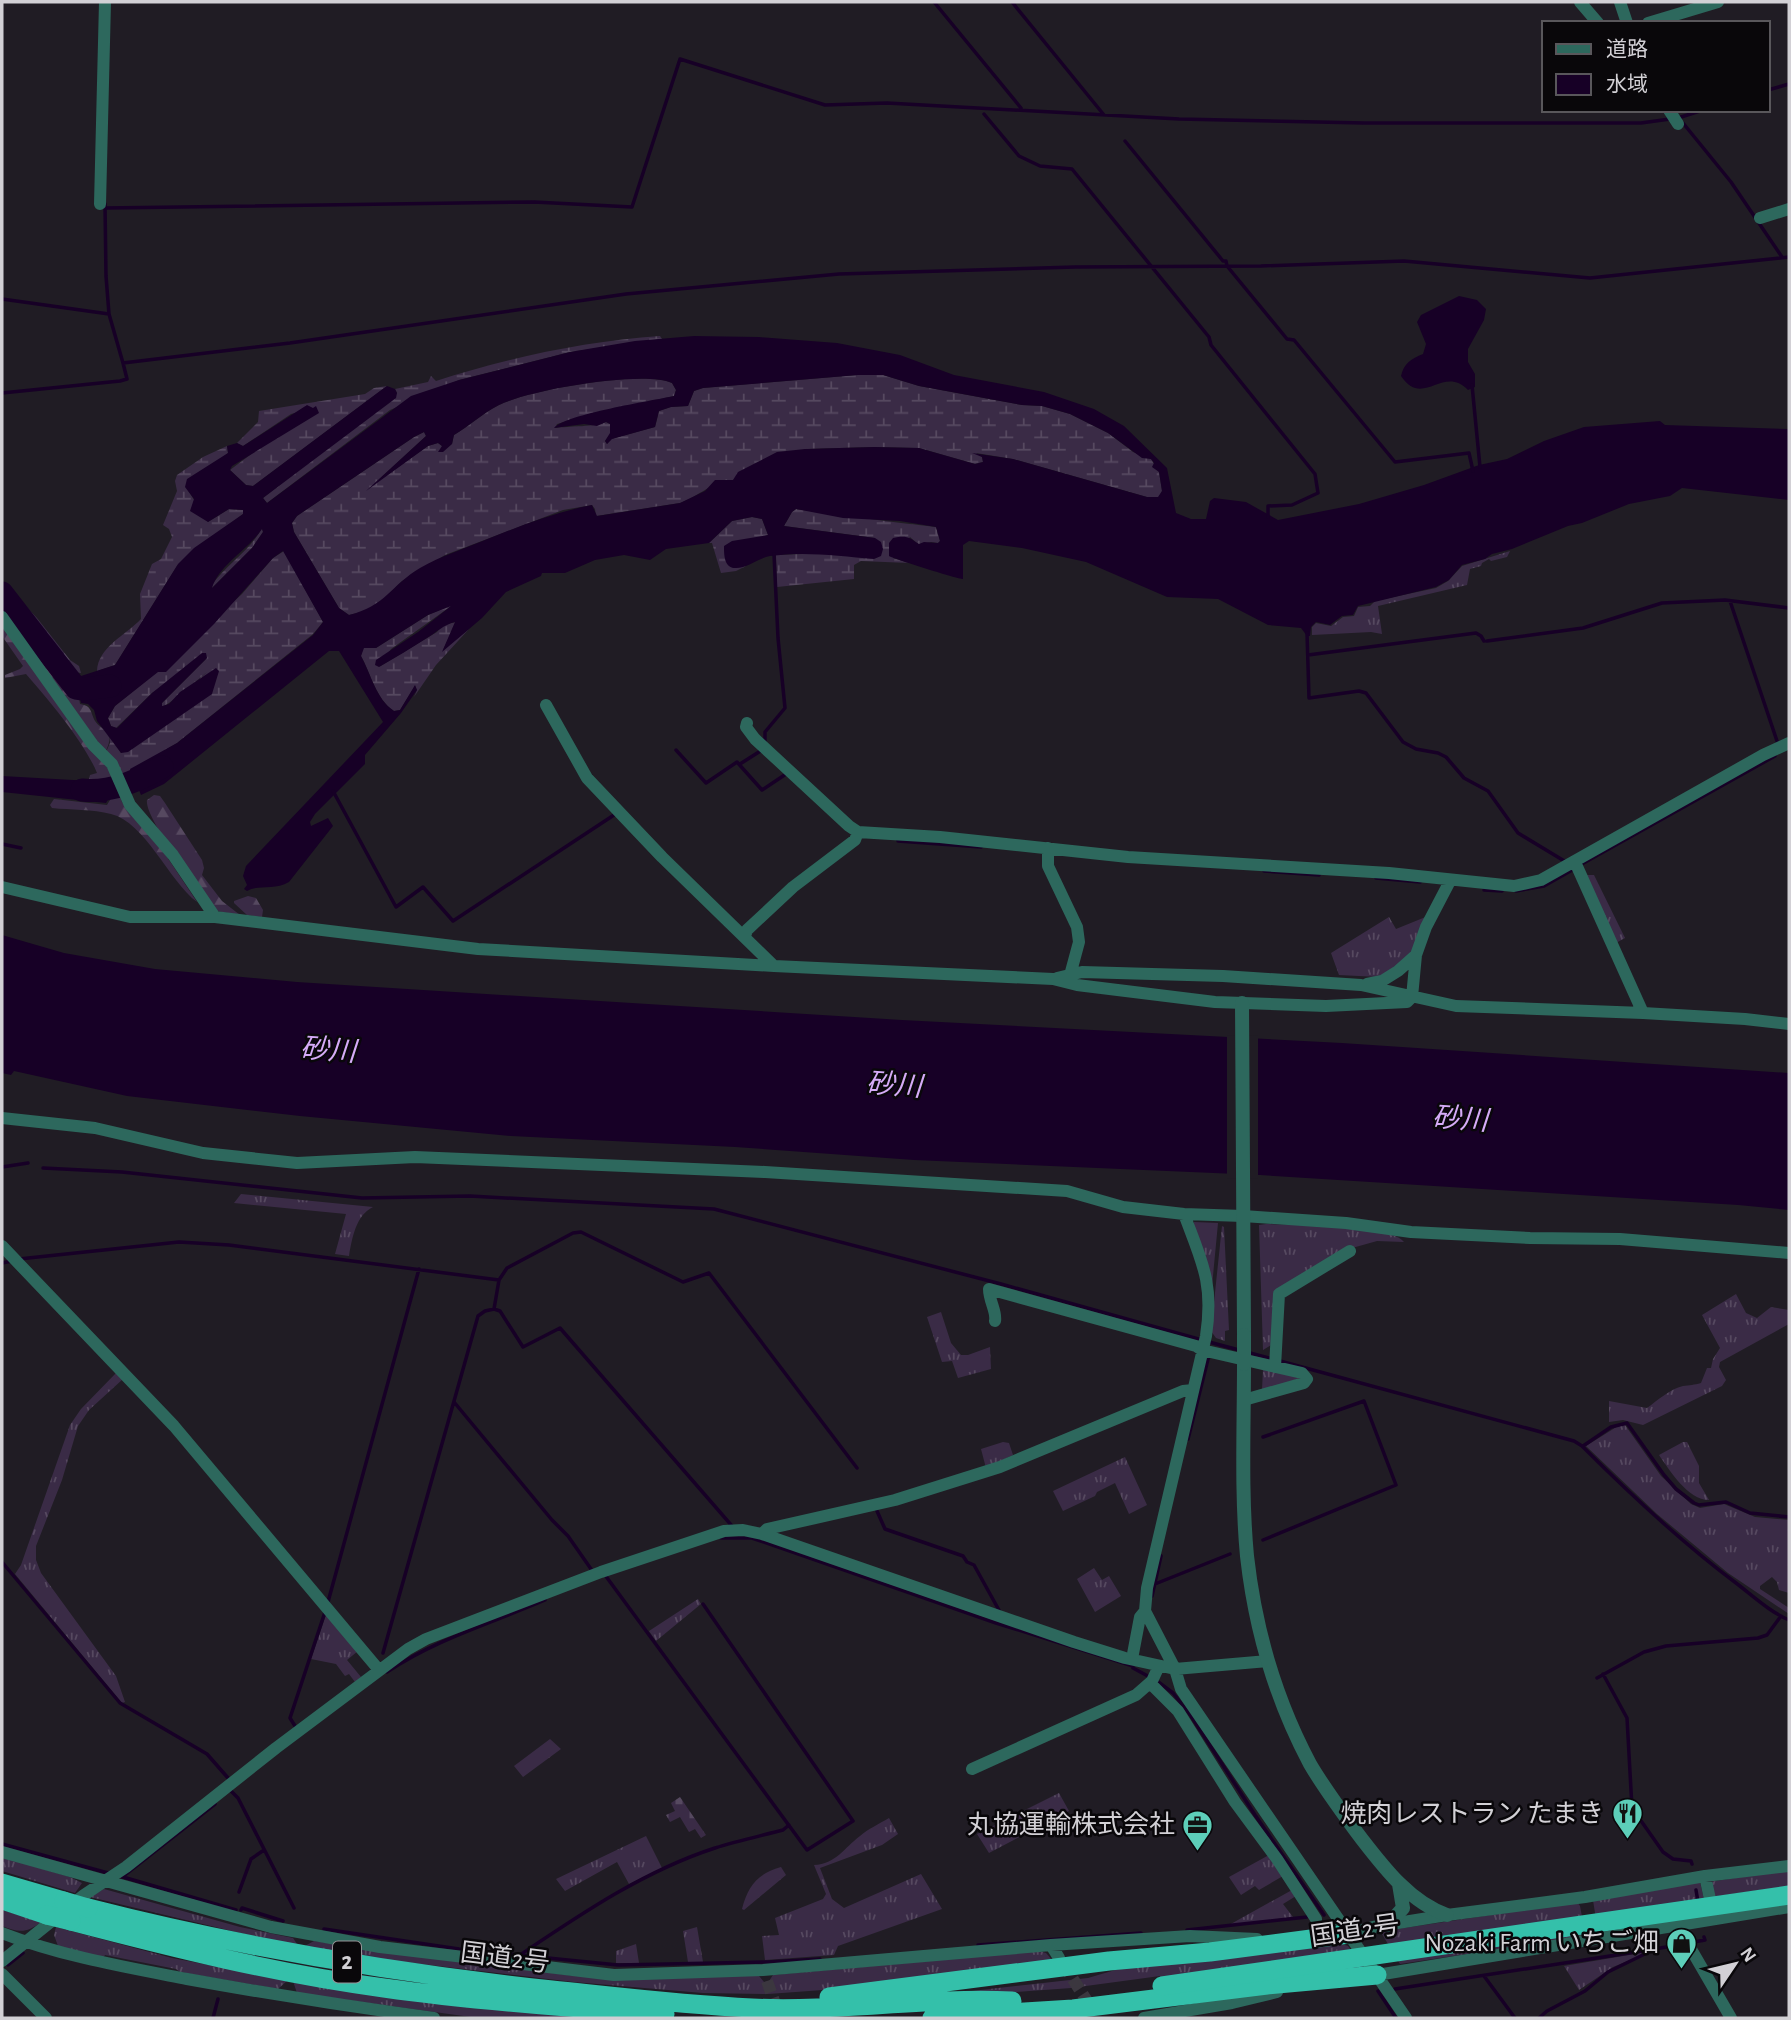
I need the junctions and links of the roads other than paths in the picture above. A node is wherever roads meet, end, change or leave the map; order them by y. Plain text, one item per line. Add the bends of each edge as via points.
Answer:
1 (105, 2) edge
2 (1580, 2) edge
3 (1620, 2) edge
4 (1718, 2) edge
5 (1688, 6) edge
6 (1596, 21) edge
7 (1626, 21) edge
8 (1653, 21) edge
9 (100, 204) dead end
10 (1788, 212) edge
11 (1760, 218) dead end
12 (2, 617) edge
13 (546, 705) dead end
14 (747, 723) dead end
15 (1789, 743) edge
16 (858, 832) junction
17 (1048, 852) junction
18 (1577, 865) junction
19 (1450, 881) junction
20 (2, 887) edge
21 (215, 917) junction
22 (745, 936) junction
23 (1416, 955) junction
24 (774, 966) junction
25 (1069, 978) junction
26 (1362, 985) junction
27 (1412, 997) junction
28 (1242, 1003) junction
29 (1643, 1013) junction
30 (1789, 1024) edge
31 (2, 1120) edge
32 (1184, 1214) junction
33 (1243, 1216) junction
34 (2, 1246) edge
35 (1350, 1251) dead end
36 (1789, 1253) edge
37 (995, 1321) dead end
38 (1206, 1347) junction
39 (1275, 1362) junction
40 (1193, 1390) junction
41 (1244, 1400) junction
42 (762, 1534) junction
43 (1146, 1613) junction
44 (1132, 1659) junction
45 (1268, 1661) junction
46 (1175, 1669) junction
47 (379, 1670) junction
48 (1154, 1676) junction
49 (971, 1769) dead end
50 (2, 1852) edge
51 (1789, 1866) edge
52 (1705, 1876) junction
53 (106, 1881) junction
54 (2, 1883) edge
55 (1399, 1884) junction
56 (1789, 1895) edge
57 (1585, 1897) junction
58 (2, 1900) edge
59 (1789, 1907) edge
60 (1447, 1915) junction
61 (1316, 1919) dead end
62 (1714, 1919) junction
63 (1388, 1925) junction
64 (1677, 1925) junction
65 (2, 1933) edge
66 (306, 1933) junction
67 (1349, 1934) junction
68 (1590, 1939) junction
69 (1300, 1941) junction
70 (24, 1942) junction
71 (1051, 1945) junction
72 (301, 1947) dead end
73 (1059, 1958) tunnel mouth
74 (2, 1961) edge
75 (2, 1974) edge
76 (1377, 1975) junction
77 (291, 1982) dead end
78 (1307, 1983) junction
79 (287, 1997) junction
80 (1012, 2001) junction
81 (688, 2003) junction
82 (46, 2018) edge
83 (435, 2018) edge
84 (736, 2018) edge
85 (823, 2018) edge
86 (932, 2018) edge
87 (1144, 2018) edge
88 (1406, 2018) edge
89 (1731, 2018) edge

1 - 9 street
2 - 6 street
3 - 7 street
4 - 5 street
5 - 8 street
10 - 11 street
12 - 21 street via 93,745 112,764 135,812 173,855
13 - 22 street via 587,778
14 - 16 street via 748,732 763,747
15 - 18 street
16 - 17 street
16 - 22 street via 855,840 784,895
17 - 19 street via 1389,873
17 - 25 street via 1048,866 1077,927 1079,943
18 - 19 street via 1530,884
18 - 29 street
19 - 23 street
20 - 21 street via 130,917
21 - 24 street via 478,949
22 - 24 street
23 - 26 street via 1382,981
23 - 27 street
24 - 25 street
25 - 26 street via 1083,972
25 - 28 street via 1179,998
26 - 27 street
27 - 28 street via 1407,1002 1326,1006
27 - 29 street via 1456,1006
28 - 33 street
29 - 30 street
31 - 32 street via 95,1128 203,1153 297,1163 415,1157 765,1172 1066,1191 1123,1207
32 - 33 street
32 - 38 street via 1209,1290
33 - 36 street via 1411,1232 1620,1239
33 - 41 street, bridge
34 - 47 street via 174,1426
35 - 39 street via 1279,1294
37 - 38 street via 989,1289
38 - 39 street
38 - 40 street
39 - 41 street via 1307,1379
40 - 42 street via 1000,1466 895,1500 767,1529
40 - 43 street via 1147,1588
41 - 45 street via 1247,1555
42 - 44 street
42 - 47 street via 724,1531 601,1572 426,1639
43 - 44 street via 1140,1617
43 - 46 street
44 - 48 street
45 - 46 street
45 - 55 street via 1311,1764
46 - 48 street
46 - 67 street via 1181,1689
47 - 53 street
48 - 49 street via 1136,1695
48 - 61 street
50 - 53 street
51 - 52 street
52 - 57 street
52 - 62 street
53 - 66 street
53 - 70 street
54 - 81 highway, 国道2号 / 2, bridge via 176,1930 381,1968
55 - 60 street via 1428,1907
55 - 63 street via 1403,1908
56 - 80 highway, 国道2号 / 2, bridge via 1163,1986
57 - 60 street
57 - 68 street
58 - 84 highway, 国道2号 / 2, bridge via 174,1948 382,1988 501,2002
59 - 62 street
60 - 63 street
62 - 64 street
63 - 67 street
64 - 68 street
64 - 89 street
65 - 70 street
66 - 71 street via 380,1947 614,1975 765,1975
66 - 72 street
67 - 69 highway
67 - 76 street
68 - 76 street
69 - 71 street via 1190,1936
69 - 81 highway via 844,1996
70 - 74 street
70 - 79 street via 129,1968
71 - 73 street
75 - 82 street
76 - 78 highway
76 - 88 street
77 - 79 street
78 - 86 highway via 1073,2009
78 - 87 street via 1232,2003
79 - 83 street
80 - 81 highway, 国道2号 / 2 via 964,1999 845,2008
80 - 85 highway, 国道2号 / 2

